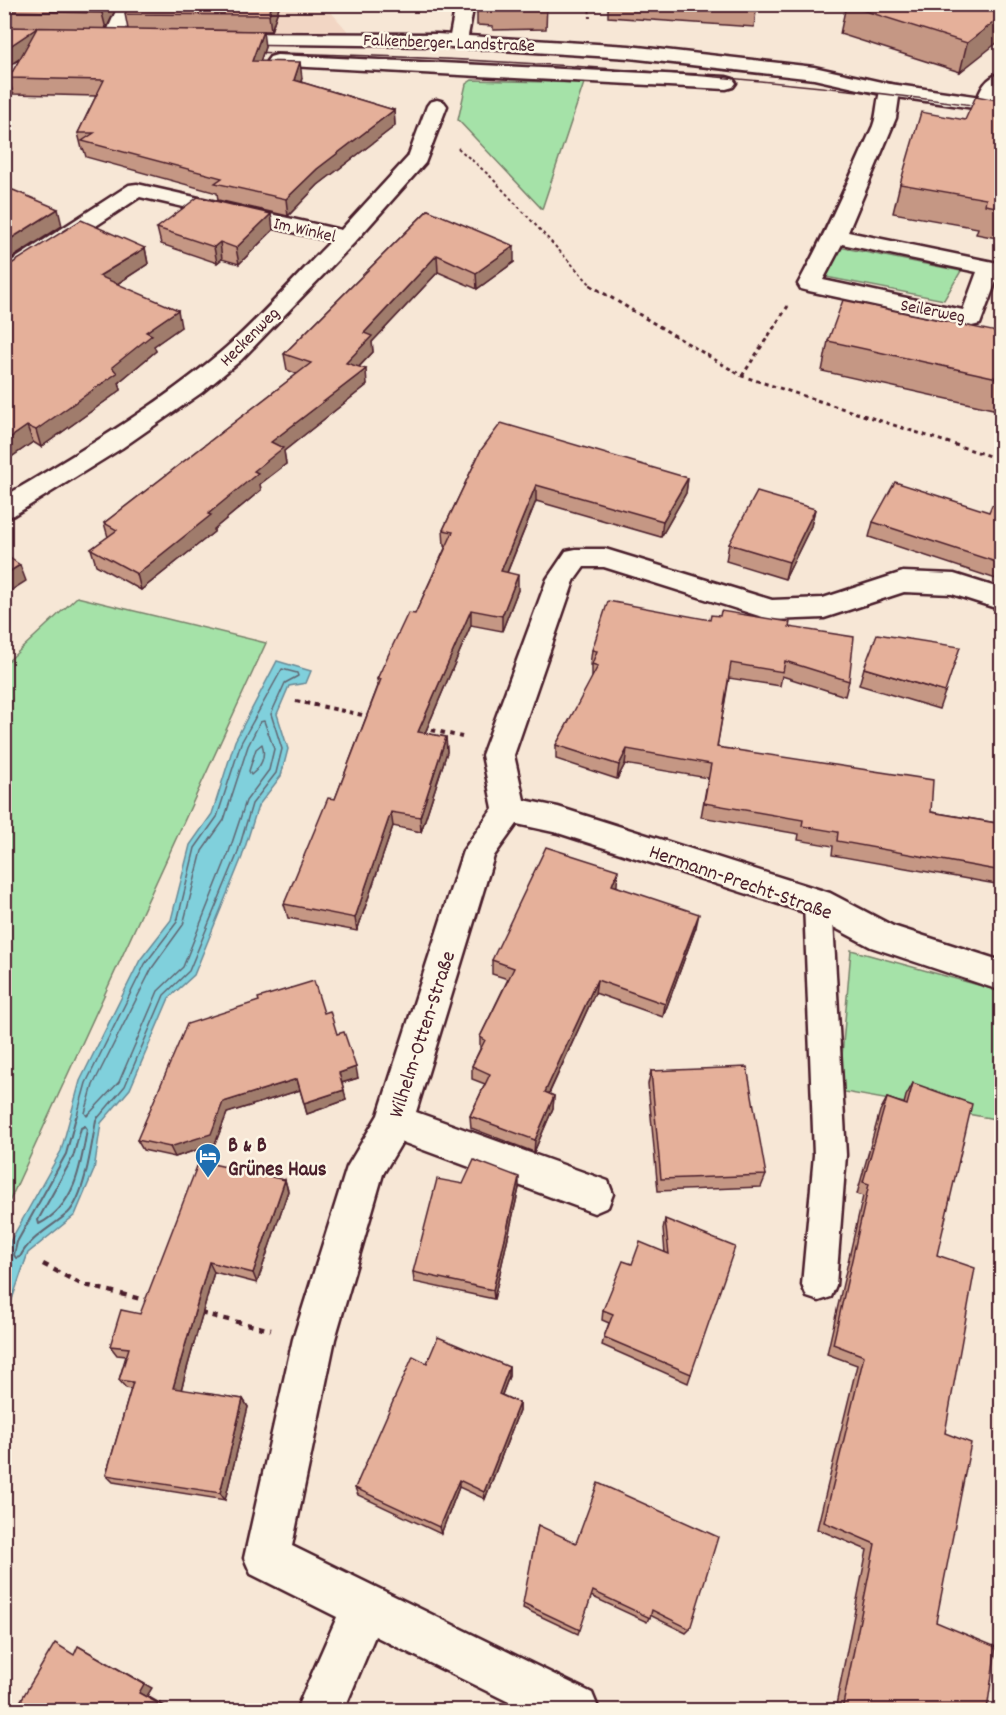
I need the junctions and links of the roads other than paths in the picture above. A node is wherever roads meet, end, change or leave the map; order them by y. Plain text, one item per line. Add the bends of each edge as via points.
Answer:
1 (128, 4) edge
2 (465, 4) edge
3 (90, 37) edge
4 (113, 38) junction
5 (136, 38) edge
6 (205, 39) edge
7 (458, 41) junction
8 (258, 60) edge
9 (1002, 79) edge
10 (890, 90) junction
11 (994, 105) edge
12 (434, 115) road end
13 (835, 236) junction
14 (346, 238) junction
15 (4, 276) edge
16 (4, 509) edge
17 (1002, 600) edge
18 (510, 810) junction
19 (818, 903) junction
20 (1002, 976) edge
21 (394, 1122) junction
22 (594, 1194) dead end
23 (819, 1285) dead end
24 (365, 1606) junction
25 (320, 1710) edge
26 (575, 1710) edge

1 - 4 street
2 - 7 street
3 - 4 street
4 - 5 street
6 - 7 street, Falkenberger Landstraße
7 - 10 street, Falkenberger Landstraße via 728,62
8 - 10 street, Falkenberger Landstraße
9 - 11 street via 990,89
10 - 11 street, Falkenberger Landstraße
10 - 13 street via 886,118
12 - 14 street, Heckenweg via 418,159
13 - 13 street, Seilerweg via 990,268 972,319 810,284
14 - 15 street, Im Winkel via 137,190
14 - 16 street, Heckenweg via 232,355 192,388
17 - 18 street via 954,584 903,582 824,608 772,609 604,558 576,558 561,579 498,755
18 - 19 street, Hermann-Precht-Straße via 558,820
18 - 21 street, Wilhelm-Otten-Straße via 479,851
19 - 20 street, Hermann-Precht-Straße via 883,937
19 - 23 lane via 830,1155
21 - 22 street
21 - 24 street, Wilhelm-Otten-Straße via 366,1167 314,1340 267,1558
24 - 25 street
24 - 26 street, Wilhelm-Otten-Straße

